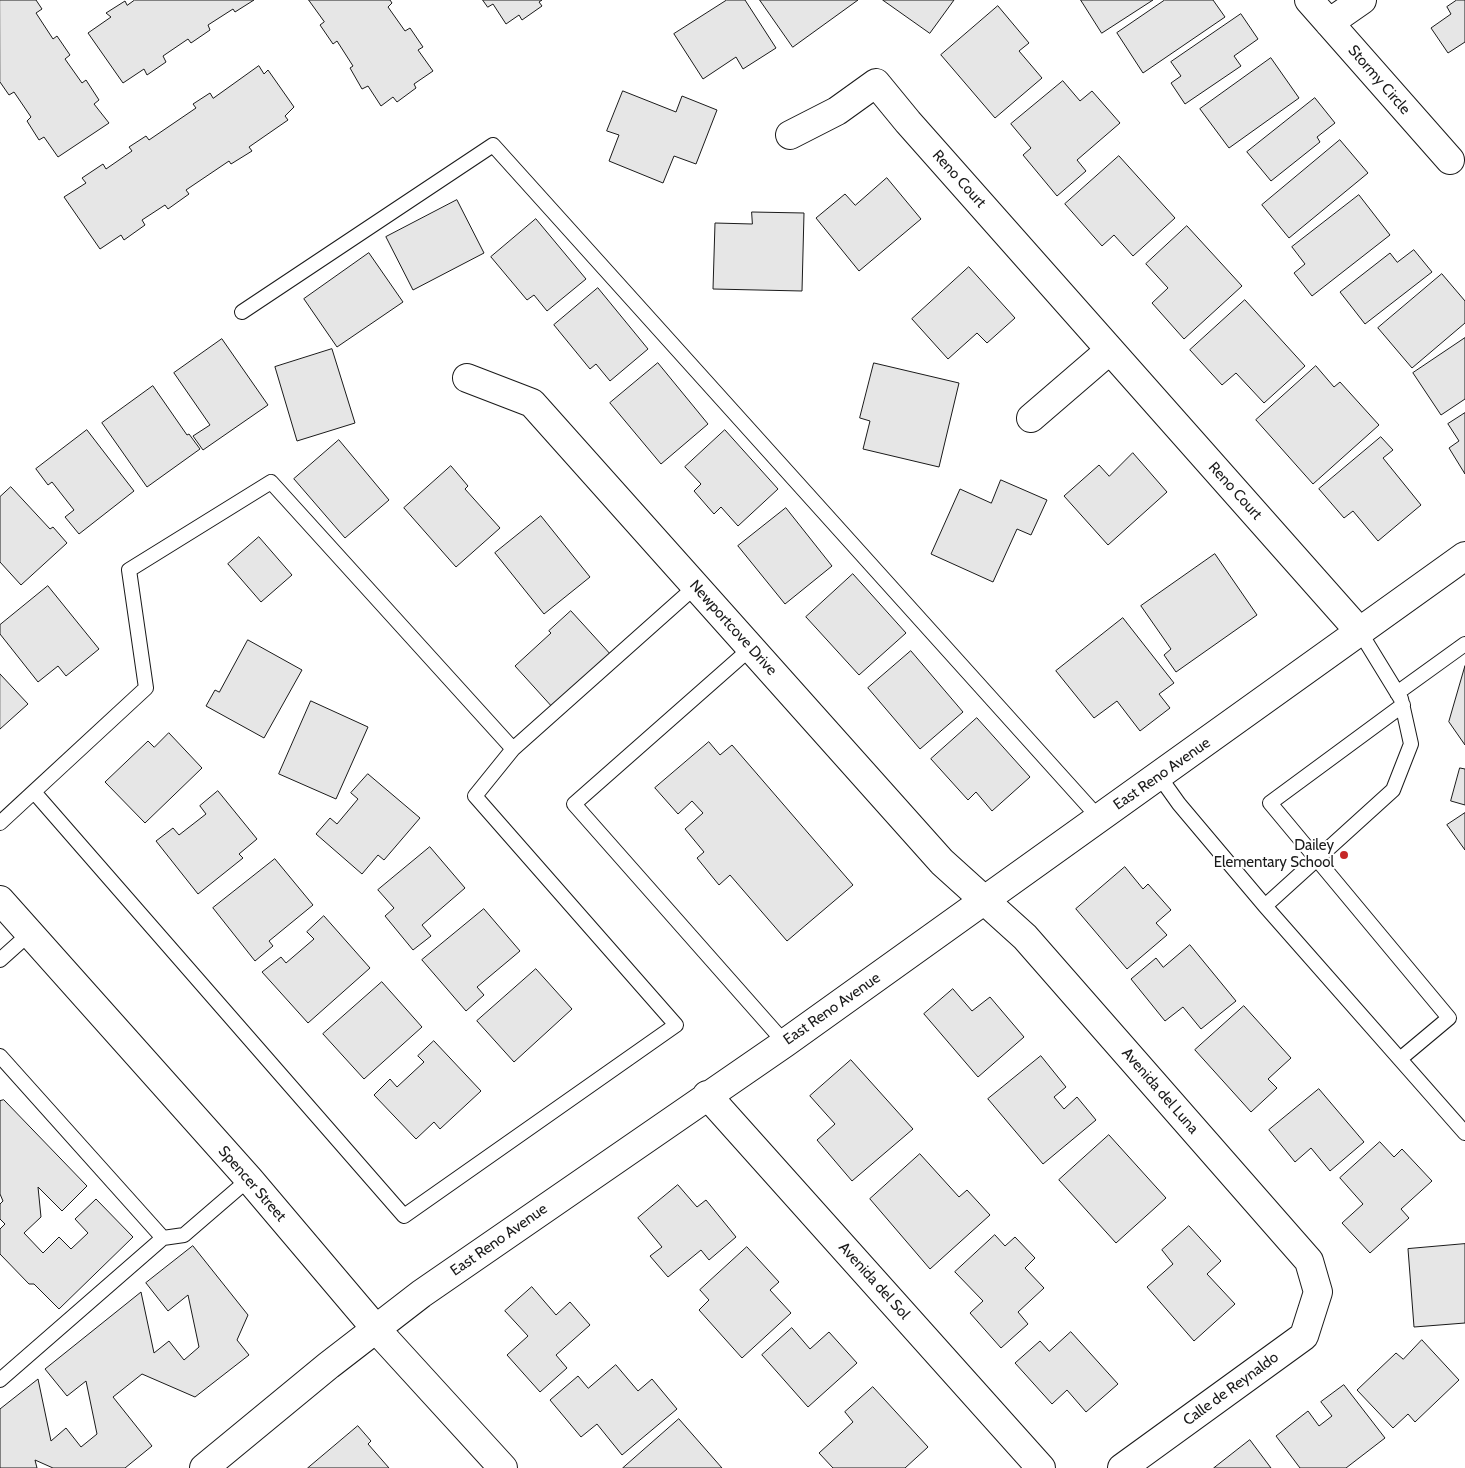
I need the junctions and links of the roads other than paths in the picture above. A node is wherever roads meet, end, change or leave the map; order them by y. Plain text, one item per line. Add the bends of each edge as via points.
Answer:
1 (1309, 0) edge
2 (1362, 0) edge
3 (1329, 23) junction
4 (790, 135) dead end
5 (1450, 160) dead end
6 (242, 312) dead end
7 (1110, 350) junction
8 (467, 378) dead end
9 (1031, 418) dead end
10 (1465, 556) edge
11 (696, 586) junction
12 (1360, 632) junction
13 (1465, 644) edge
14 (751, 648) junction
15 (1400, 699) junction
16 (513, 749) junction
17 (1159, 776) junction
18 (34, 792) junction
19 (1099, 818) junction
20 (0, 823) edge
21 (1317, 859) junction
22 (0, 900) edge
23 (984, 900) junction
24 (1266, 906) junction
25 (30, 934) junction
26 (0, 960) edge
27 (785, 1042) junction
28 (0, 1056) edge
29 (1400, 1059) junction
30 (707, 1095) junction
31 (1465, 1133) edge
32 (249, 1179) junction
33 (163, 1238) junction
34 (1318, 1292) joint
35 (376, 1329) junction
36 (0, 1380) edge
37 (204, 1468) edge
38 (503, 1468) edge
39 (1040, 1468) edge
40 (1122, 1468) edge

1 - 3 street, Stormy Circle
2 - 3 street
3 - 5 street, Stormy Circle
4 - 7 street, Reno Court via 836,111 876,83
6 - 19 lane via 493,145
7 - 9 street
7 - 12 street, Reno Court
8 - 11 street, Newportcove Drive via 532,403
10 - 12 street, East Reno Avenue
11 - 14 street, Newportcove Drive
11 - 16 lane
12 - 15 lane
12 - 17 street, East Reno Avenue
13 - 15 lane
14 - 23 street, Newportcove Drive via 942,862
14 - 27 lane via 574,804
15 - 21 lane via 1411,744 1393,790
15 - 21 lane via 1270,803
16 - 18 lane via 271,482 129,570 146,688
16 - 18 lane via 475,796 676,1025 404,1216
17 - 19 street, East Reno Avenue
17 - 24 lane
18 - 20 lane
19 - 23 street, East Reno Avenue
21 - 24 lane
21 - 29 lane via 1449,1018
22 - 25 street, Spencer Street
23 - 27 street, East Reno Avenue
23 - 34 street, Avenida del Luna via 1025,937 1309,1261
24 - 29 lane
25 - 26 lane
25 - 32 street, Spencer Street
27 - 30 street, East Reno Avenue
28 - 33 lane
29 - 31 lane
30 - 35 street, East Reno Avenue via 421,1294
30 - 39 street, Avenida del Sol
32 - 33 lane via 184,1235
32 - 35 street, Spencer Street
33 - 36 lane
34 - 40 street, Calle de Reynaldo via 1304,1336
35 - 37 street, East Reno Avenue
35 - 38 street, Spencer Street

